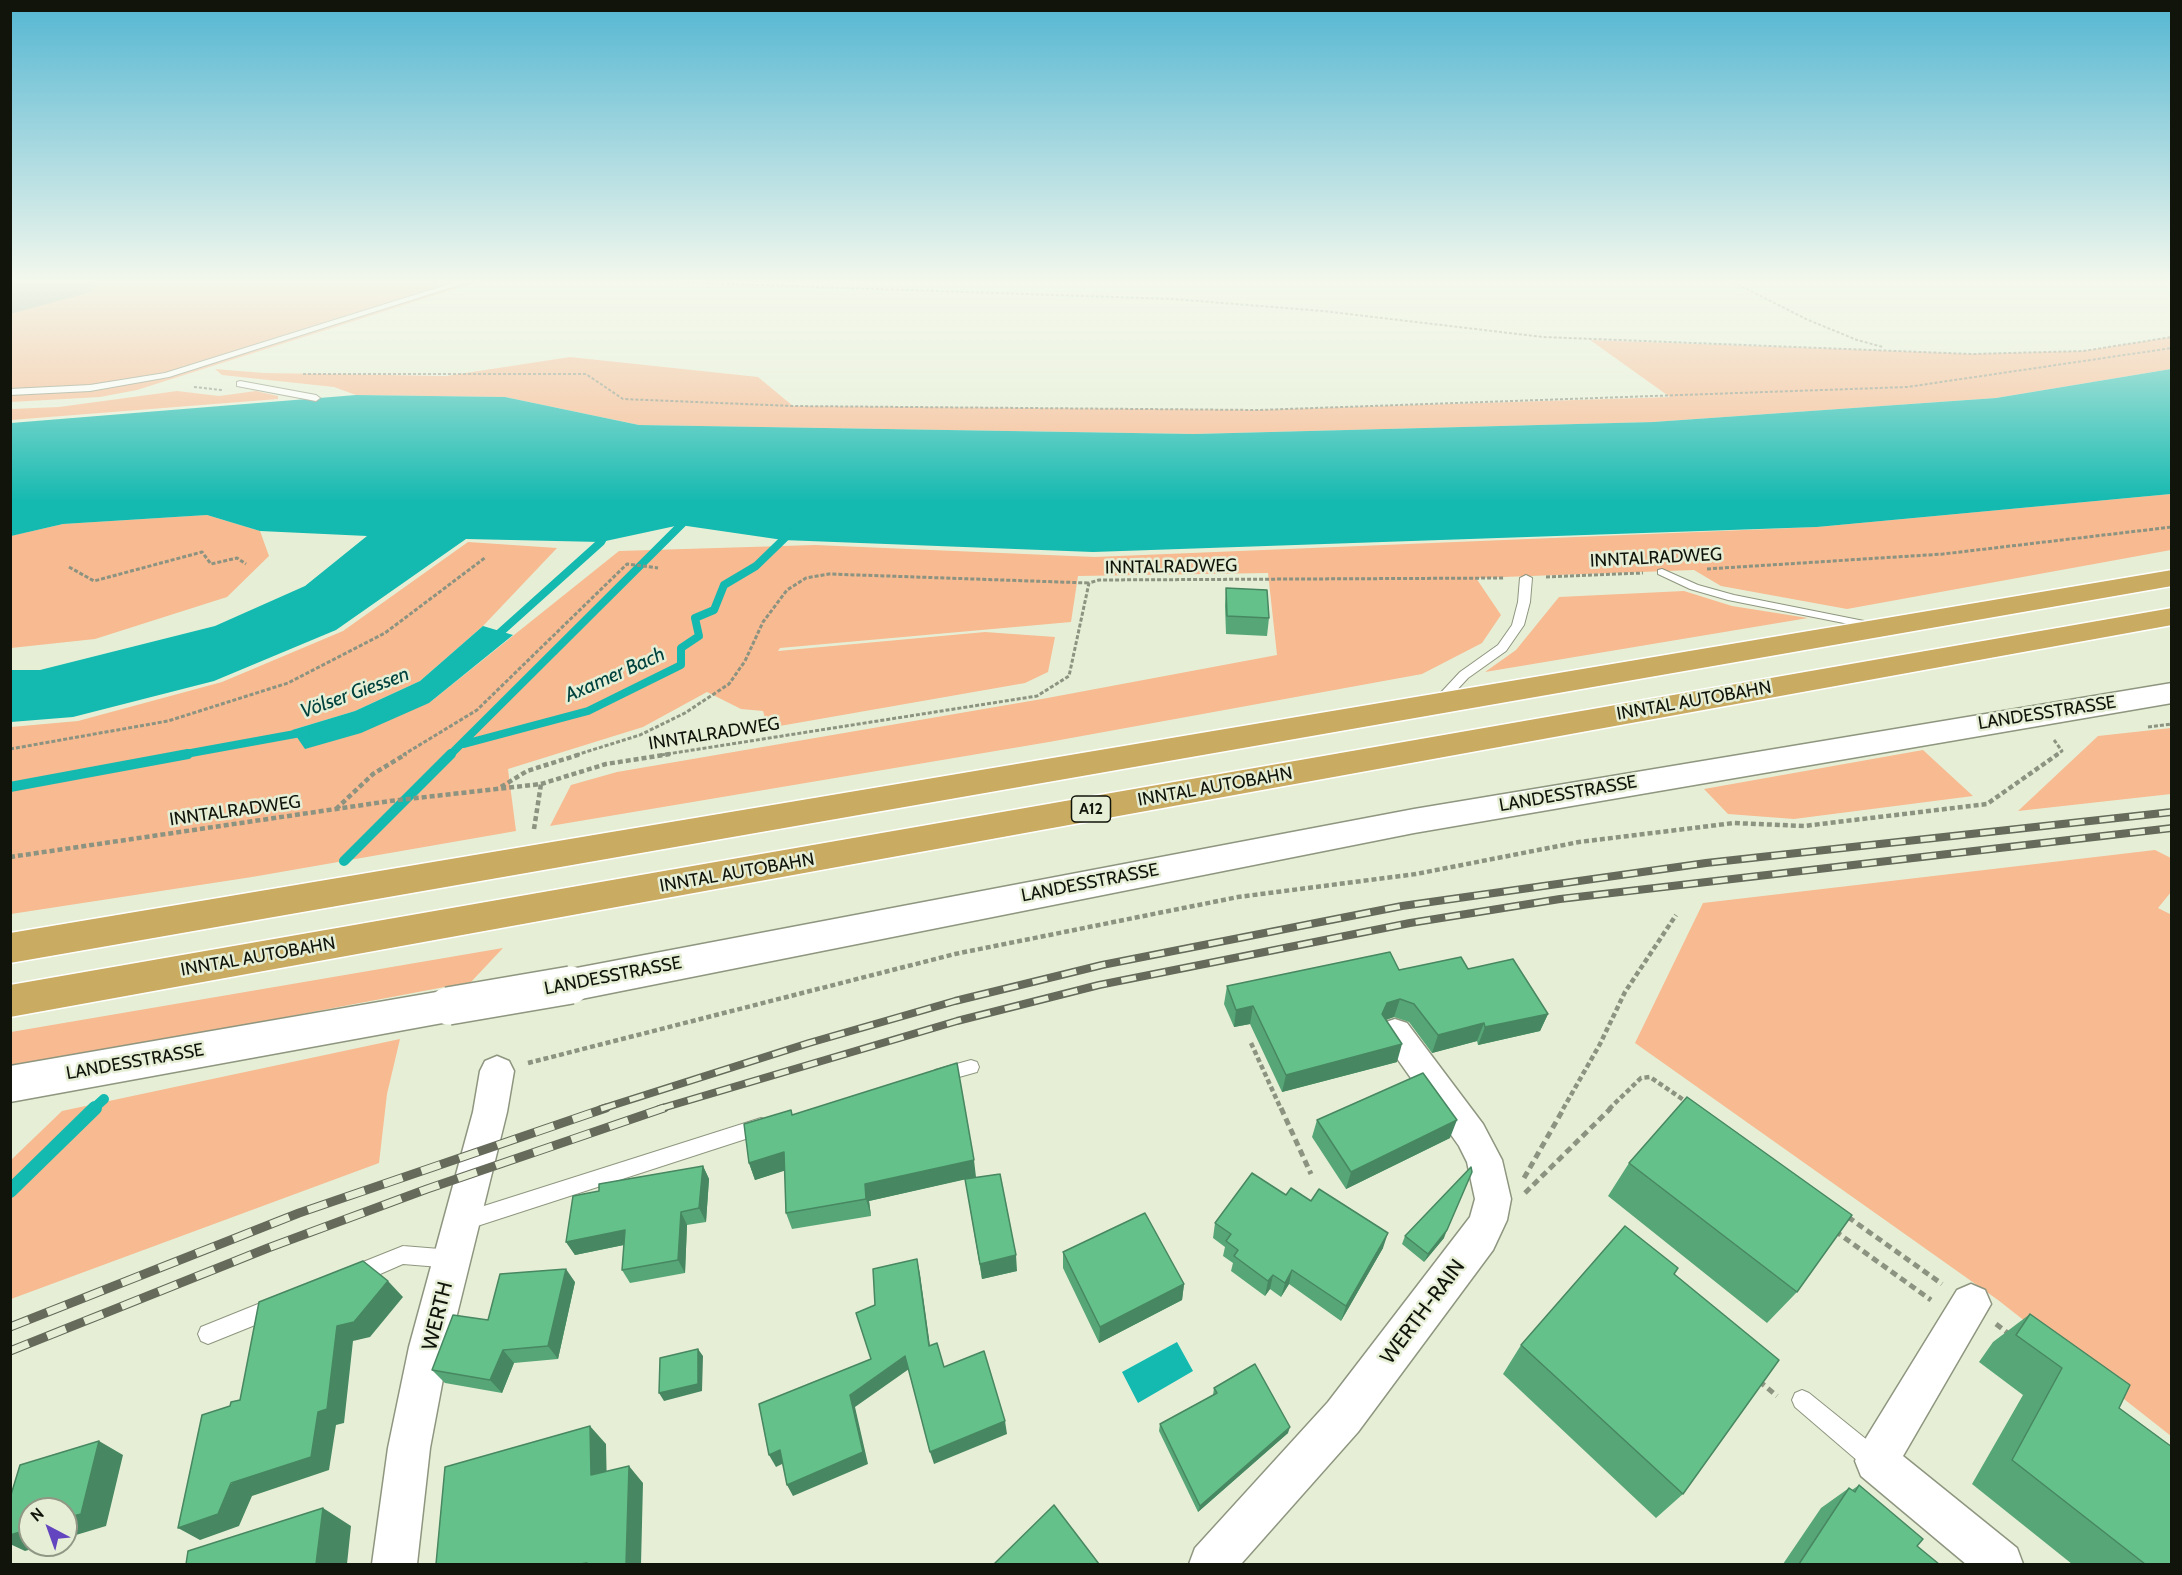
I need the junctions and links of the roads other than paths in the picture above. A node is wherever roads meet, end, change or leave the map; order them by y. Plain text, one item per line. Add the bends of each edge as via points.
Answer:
1 (228, 356) edge
2 (245, 385) road end
3 (10, 392) edge
4 (316, 398) dead end
5 (1662, 573) road end
6 (1526, 578) road end
7 (2172, 578) edge
8 (2172, 616) edge
9 (1884, 629) junction
10 (2172, 693) edge
11 (1436, 705) junction
12 (10, 948) edge
13 (10, 1001) edge
14 (1395, 1033) edge
15 (971, 1067) dead end
16 (497, 1071) road end
17 (925, 1080) edge
18 (10, 1084) edge
19 (776, 1122) edge
20 (463, 1222) junction
21 (453, 1259) junction
22 (338, 1281) edge
23 (295, 1299) edge
24 (1966, 1313) road end
25 (208, 1334) dead end
26 (1802, 1400) road end
27 (1876, 1461) junction
28 (394, 1564) edge
29 (1211, 1564) edge
30 (2001, 1564) edge

1 - 3 lane via 166,375 90,388
2 - 4 lane
5 - 9 lane via 1732,598
6 - 11 lane via 1518,625 1502,648 1464,675
7 - 9 highway
8 - 13 highway, INNTAL AUTOBAHN / A12
9 - 11 highway
10 - 18 main road, LANDESSTRASSE, bridge via 1414,820 571,985
11 - 12 highway
14 - 29 street, WERTH-RAIN via 1460,1120 1484,1160 1493,1199 1488,1220 1480,1237 1343,1417
15 - 17 lane
16 - 20 street, WERTH
19 - 20 lane
20 - 21 street, WERTH
21 - 22 lane via 403,1256
21 - 28 street, WERTH via 429,1347 409,1448
23 - 25 lane
24 - 27 street
26 - 27 lane
27 - 30 street

